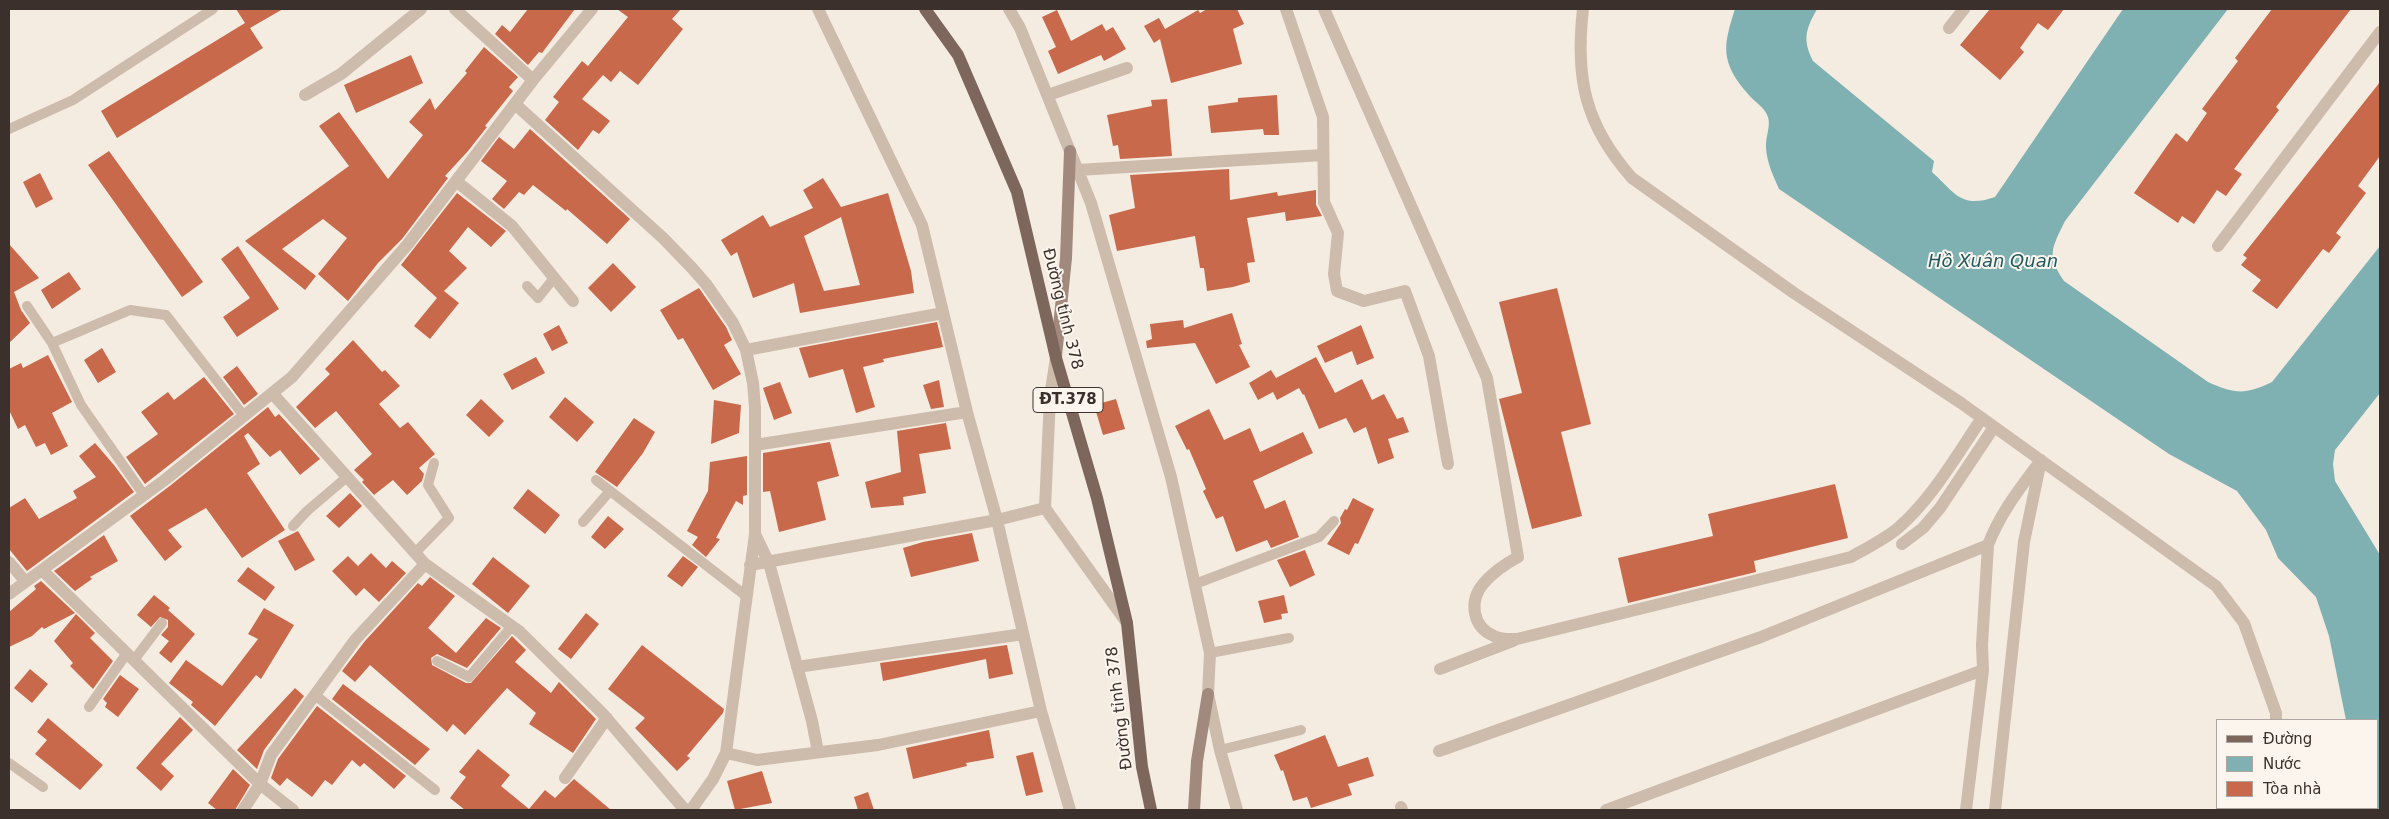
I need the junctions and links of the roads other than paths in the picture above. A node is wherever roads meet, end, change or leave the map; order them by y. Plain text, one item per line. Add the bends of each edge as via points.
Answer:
1 (213, 9) edge
2 (421, 9) edge
3 (455, 9) edge
4 (592, 9) edge
5 (818, 9) edge
6 (924, 9) edge
7 (1009, 9) edge
8 (1286, 9) edge
9 (1324, 9) edge
10 (1582, 9) edge
11 (1964, 9) edge
12 (1949, 28) dead end
13 (2380, 32) edge
14 (1127, 68) dead end
15 (533, 80) junction
16 (305, 95) dead end
17 (1048, 95) junction
18 (515, 104) junction
19 (9, 129) edge
20 (1070, 151) junction
21 (1323, 154) junction
22 (1078, 170) junction
23 (456, 181) junction
24 (2218, 246) dead end
25 (554, 278) junction
26 (527, 286) dead end
27 (573, 301) dead end
28 (26, 306) dead end
29 (943, 313) junction
30 (52, 343) junction
31 (746, 350) junction
32 (1056, 358) junction
33 (272, 393) junction
34 (968, 412) junction
35 (244, 416) junction
36 (1982, 418) junction
37 (1994, 427) junction
38 (755, 445) junction
39 (2041, 460) junction
40 (434, 462) dead end
41 (1448, 464) dead end
42 (347, 476) junction
43 (596, 480) dead end
44 (610, 491) junction
45 (144, 495) junction
46 (1045, 508) junction
47 (997, 520) junction
48 (1334, 521) dead end
49 (583, 522) dead end
50 (293, 526) dead end
51 (755, 534) junction
52 (1902, 544) dead end
53 (1988, 545) junction
54 (415, 553) junction
55 (9, 562) edge
56 (769, 563) junction
57 (425, 564) junction
58 (750, 566) junction
59 (42, 570) junction
60 (25, 581) junction
61 (1195, 584) junction
62 (9, 594) edge
63 (746, 596) junction
64 (162, 623) dead end
65 (1126, 623) junction
66 (512, 626) junction
67 (1023, 634) junction
68 (1290, 638) dead end
69 (1517, 640) junction
70 (1210, 653) junction
71 (131, 657) junction
72 (437, 661) dead end
73 (797, 667) junction
74 (1440, 669) dead end
75 (1983, 670) junction
76 (1208, 694) junction
77 (315, 695) junction
78 (89, 707) dead end
79 (1041, 711) junction
80 (607, 718) junction
81 (2276, 719) edge
82 (1301, 730) dead end
83 (1220, 750) junction
84 (1439, 751) dead end
85 (818, 752) junction
86 (726, 754) junction
87 (9, 763) edge
88 (565, 778) dead end
89 (260, 784) junction
90 (43, 787) dead end
91 (435, 790) dead end
92 (243, 810) edge
93 (293, 810) edge
94 (685, 810) edge
95 (691, 810) edge
96 (1070, 810) edge
97 (1151, 810) edge
98 (1194, 810) edge
99 (1237, 810) edge
100 (1606, 810) edge
101 (1966, 810) edge
102 (1995, 810) edge

1 - 19 lane via 73,100
2 - 16 street via 341,74
3 - 15 street
4 - 15 street
5 - 29 street via 922,225
6 - 32 main road, Đường tỉnh 378 / ĐT.378 via 958,56 1017,192
7 - 17 street
8 - 21 street via 1323,116
9 - 69 street via 1487,378 1518,557 1483,584 1475,597 1476,620 1494,636
10 - 36 street via 1579,40 1587,104 1613,157 1632,178 1794,293
11 - 12 street
13 - 24 street
14 - 17 street
15 - 18 street
17 - 20 street
18 - 23 street
18 - 31 street via 692,268 733,324
20 - 22 street
20 - 32 main road via 1066,258
21 - 22 street
21 - 41 street via 1324,202 1338,233 1334,274 1338,291 1364,301 1405,291 1429,356
22 - 61 street via 1091,202 1171,477
23 - 25 street via 512,226
23 - 33 street via 382,274 292,377
25 - 26 lane via 538,298
25 - 27 street
28 - 30 lane
29 - 31 street
29 - 34 street
30 - 35 lane via 130,310 166,315
30 - 45 lane via 81,405
31 - 38 street via 753,382
32 - 46 street via 1050,397
32 - 65 main road, Đường tỉnh 378 / ĐT.378 via 1097,498
33 - 35 street
33 - 42 street
34 - 38 street
34 - 47 street
35 - 45 street
36 - 37 street
36 - 69 street via 1926,500 1897,528 1851,557
37 - 39 street
37 - 52 street via 1940,508 1923,528
38 - 51 street
39 - 53 street via 2008,504
39 - 81 street via 2216,586 2244,623
39 - 102 street via 2024,542
40 - 54 lane via 428,485 449,518
42 - 50 lane
42 - 54 street
43 - 44 lane
44 - 49 lane
44 - 63 lane
45 - 59 street
46 - 47 street
46 - 65 street
47 - 56 street
47 - 67 street
48 - 61 lane via 1319,537
51 - 56 street
51 - 58 street
53 - 75 street
53 - 84 street via 1761,637
54 - 57 street
55 - 60 street
56 - 58 street
56 - 73 street
57 - 66 street
57 - 77 street via 355,640
58 - 63 street
59 - 60 street
59 - 71 street
60 - 62 street
61 - 70 street
63 - 86 street
64 - 71 lane
65 - 97 main road, Đường tỉnh 378 / ĐT.378 via 1142,767
66 - 72 lane via 469,677
66 - 80 street
67 - 73 street
67 - 79 street
68 - 70 lane
69 - 74 street
70 - 76 street
71 - 78 lane
71 - 89 street
73 - 85 street
75 - 100 street
75 - 101 street
76 - 83 street
76 - 98 main road via 1197,761
77 - 89 street via 271,755
77 - 91 lane
79 - 85 street via 878,745
79 - 96 street
80 - 88 street
80 - 94 street
82 - 83 lane
83 - 99 street
85 - 86 street via 757,760
86 - 95 street
87 - 90 lane
89 - 92 street
89 - 93 street

